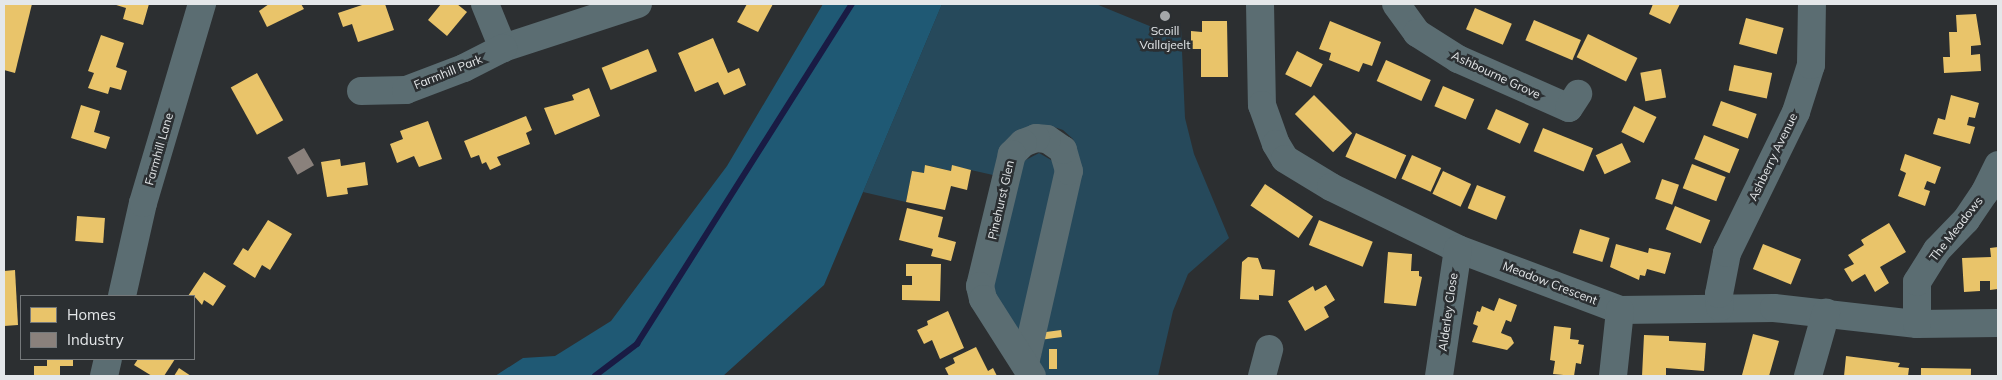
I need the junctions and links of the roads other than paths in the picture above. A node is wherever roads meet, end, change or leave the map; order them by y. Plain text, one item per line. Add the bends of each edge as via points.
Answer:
1 (202, 4) edge
2 (485, 4) edge
3 (638, 4) edge
4 (1260, 4) edge
5 (1396, 4) edge
6 (1812, 4) edge
7 (503, 48) junction
8 (361, 91) dead end
9 (1578, 94) dead end
10 (1998, 165) edge
11 (1458, 248) junction
12 (122, 295) edge
13 (1720, 307) junction
14 (1620, 310) junction
15 (1826, 313) junction
16 (1998, 323) edge
17 (1917, 324) junction
18 (1269, 349) dead end
19 (108, 360) edge
20 (1029, 370) edge
21 (104, 376) edge
22 (1262, 376) edge
23 (1439, 376) edge
24 (1613, 376) edge
25 (1808, 376) edge

1 - 12 street, Farmhill Lane via 143,203
2 - 7 street
3 - 7 street, Farmhill Park
4 - 11 street, Meadow Crescent via 1262,105 1276,144 1285,158 1331,187
5 - 9 street, Ashbourne Grove via 1417,33 1458,59 1569,108
6 - 13 street, Ashberry Avenue via 1811,65 1796,112 1727,253 1719,294
7 - 8 street, Farmhill Park via 464,68 406,90
10 - 17 street, The Meadows via 1966,220 1936,250 1918,282
11 - 14 street, Meadow Crescent
11 - 23 street, Alderley Close
13 - 14 street, Meadow Crescent
13 - 15 street, Meadow Crescent
14 - 24 street
15 - 17 street, Meadow Crescent
15 - 25 street
16 - 17 street, Meadow Crescent
18 - 22 street
19 - 21 street
20 - 20 street, Pinehurst Glen via 1069,171 1063,150 1047,139 1036,138 1023,142 1012,154 980,286 986,304

